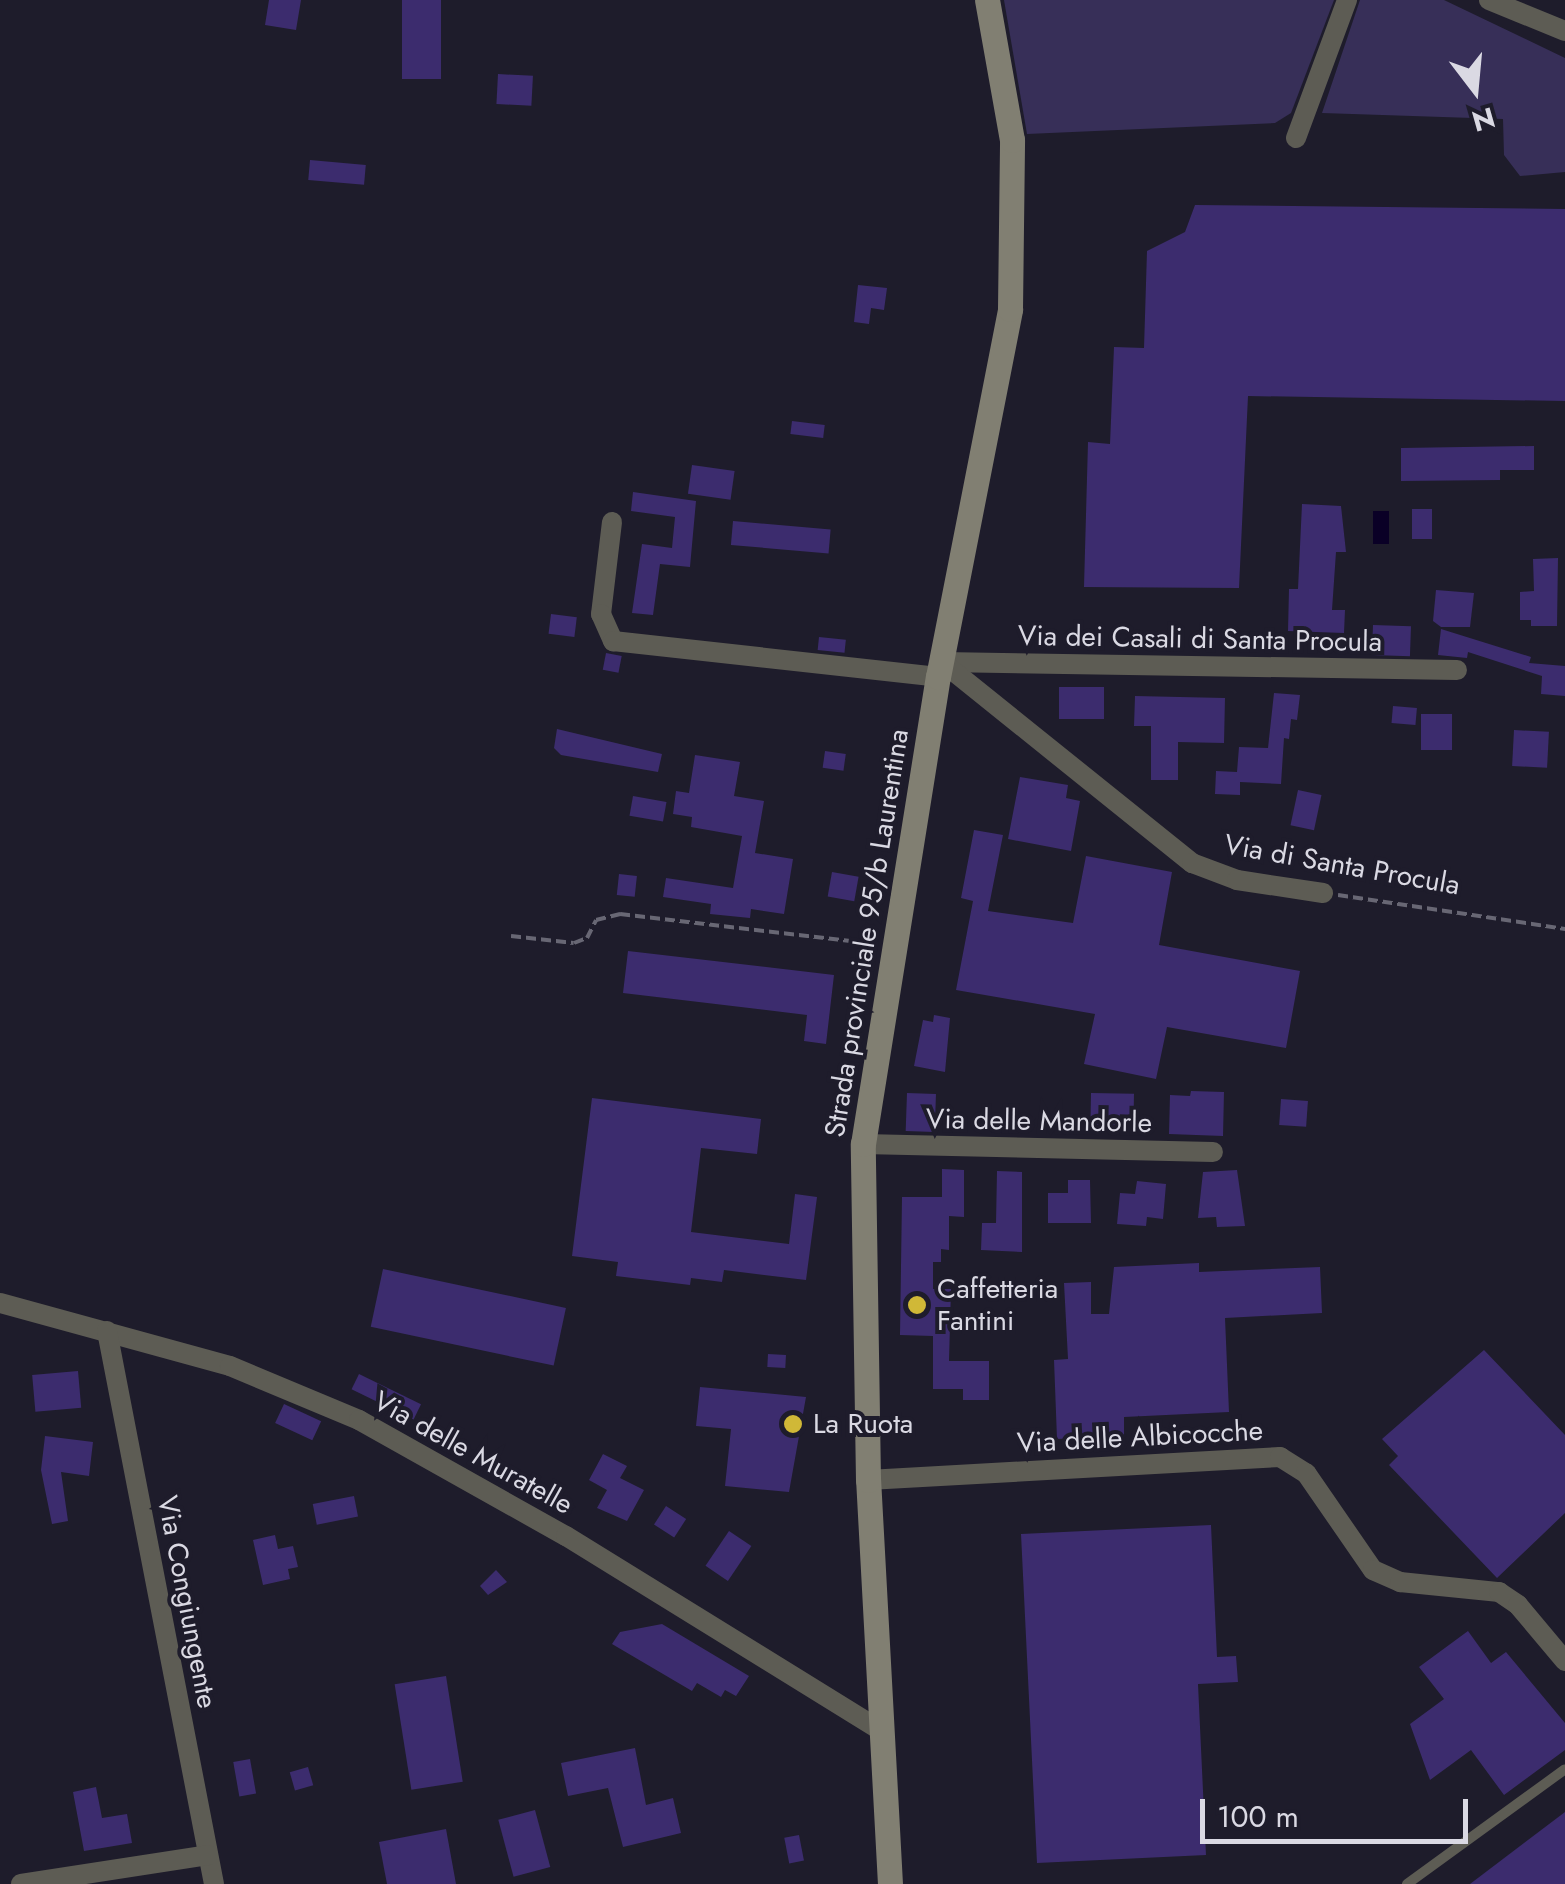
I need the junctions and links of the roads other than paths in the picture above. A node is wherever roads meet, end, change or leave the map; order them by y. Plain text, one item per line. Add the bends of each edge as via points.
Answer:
1 (987, 0) edge
2 (1347, 0) edge
3 (1489, 0) edge
4 (1565, 31) edge
5 (1296, 138) dead end
6 (612, 522) dead end
7 (940, 670) junction
8 (1457, 670) dead end
9 (1324, 893) road end
10 (863, 1144) junction
11 (1213, 1152) dead end
12 (0, 1303) edge
13 (106, 1331) junction
14 (868, 1480) junction
15 (1565, 1661) edge
16 (882, 1731) junction
17 (1565, 1769) edge
18 (208, 1855) junction
19 (21, 1884) edge
20 (214, 1884) edge
21 (890, 1884) edge
22 (1407, 1884) edge

1 - 7 main road, Strada provinciale 95/b Laurentina via 1012,140 1013,272 994,408
2 - 5 street
3 - 4 street
6 - 7 street, Via dei Casali di Santa Procula via 601,620 613,641
7 - 8 street, Via dei Casali di Santa Procula
7 - 9 street, Via di Santa Procula via 1186,859 1237,880
7 - 10 main road, Strada provinciale 95/b Laurentina
10 - 11 street, Via delle Mandorle
10 - 14 main road, Strada provinciale 95/b Laurentina
12 - 13 street, Via delle Muratelle
13 - 16 street, Via delle Muratelle via 255,1375 359,1420 566,1536
13 - 18 street, Via Congiungente
14 - 15 street, Via delle Albicocche via 1280,1457 1306,1473 1373,1570 1400,1582 1499,1592 1518,1604
14 - 16 main road, Strada provinciale 95/b Laurentina
16 - 21 main road, Strada provinciale 95/b Laurentina
17 - 22 lane
18 - 19 street
18 - 20 street, Via Congiungente

